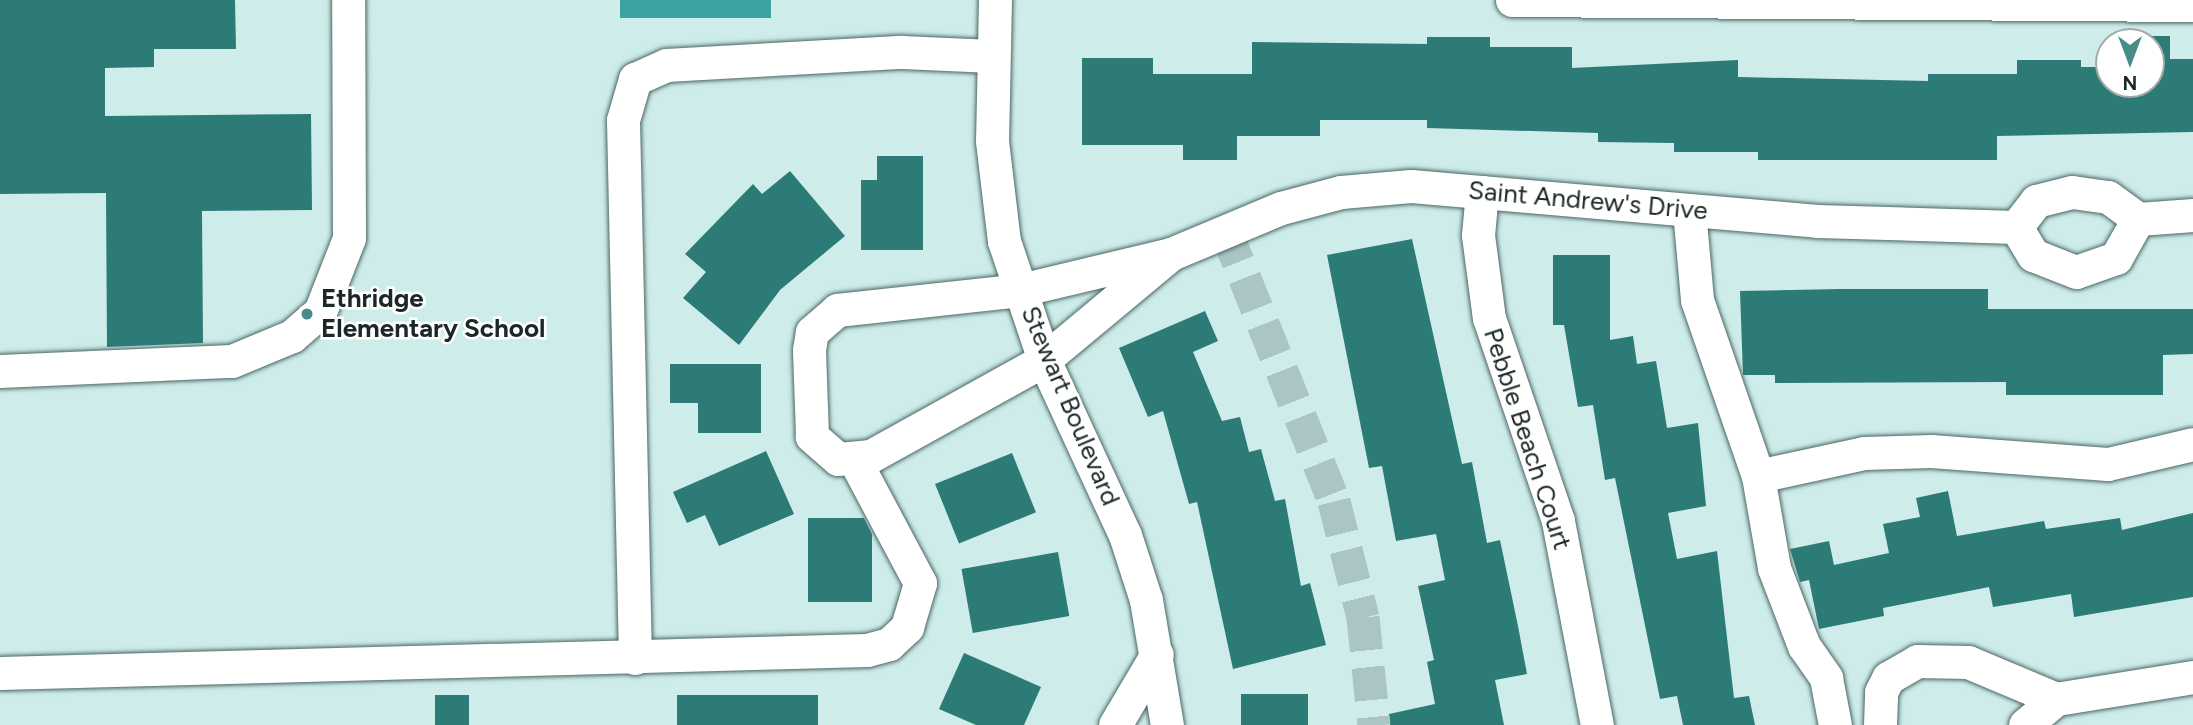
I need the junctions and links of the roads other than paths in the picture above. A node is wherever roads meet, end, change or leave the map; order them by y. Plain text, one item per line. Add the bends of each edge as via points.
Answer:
1 (348, 0) edge
2 (995, 0) edge
3 (1512, 0) edge
4 (2141, 2) edge
5 (2193, 5) edge
6 (992, 56) junction
7 (1482, 192) junction
8 (1689, 211) junction
9 (2193, 215) edge
10 (2138, 219) junction
11 (2016, 227) junction
12 (1171, 254) junction
13 (1020, 289) junction
14 (1044, 360) junction
15 (0, 371) edge
16 (2193, 443) edge
17 (854, 460) junction
18 (1758, 476) junction
19 (1157, 654) junction
20 (635, 658) junction
21 (0, 673) edge
22 (2193, 677) edge
23 (1826, 678) junction
24 (1881, 692) junction
25 (2056, 699) junction
26 (1115, 725) edge
27 (1167, 725) edge
28 (1597, 725) edge
29 (1835, 725) edge
30 (1880, 725) edge
31 (2025, 725) edge

1 - 15 street via 349,238 338,279 320,312 292,336 232,360
2 - 6 street, Stewart Boulevard
3 - 4 street
4 - 5 street
6 - 13 street, Stewart Boulevard via 996,193
6 - 20 street via 902,52 666,65 635,79 623,120
7 - 8 street, Saint Andrew's Drive
7 - 12 street, Saint Andrew's Drive via 1411,186 1341,192 1281,208
7 - 28 street, Pebble Beach Court via 1478,235 1489,318 1558,521
8 - 11 street, Saint Andrew's Drive
8 - 18 street via 1697,300
9 - 10 street
10 - 11 street via 2108,197 2072,192 2036,201
10 - 11 street via 2116,258 2076,272 2033,255
12 - 13 street
12 - 14 street
13 - 14 street, Stewart Boulevard
13 - 17 street via 860,304 823,318 809,350 813,436 823,451
14 - 17 street
14 - 19 street, Stewart Boulevard via 1125,535
16 - 18 street via 2108,464 1931,451 1864,453
17 - 20 street via 918,569 918,605 907,628 889,644 867,650
18 - 23 street via 1774,568 1804,646
19 - 26 street
19 - 27 street, Stewart Boulevard
20 - 21 street
22 - 25 street
23 - 24 street
23 - 29 street
24 - 25 street via 1899,668 1941,658 2002,672
24 - 30 street
25 - 31 street

